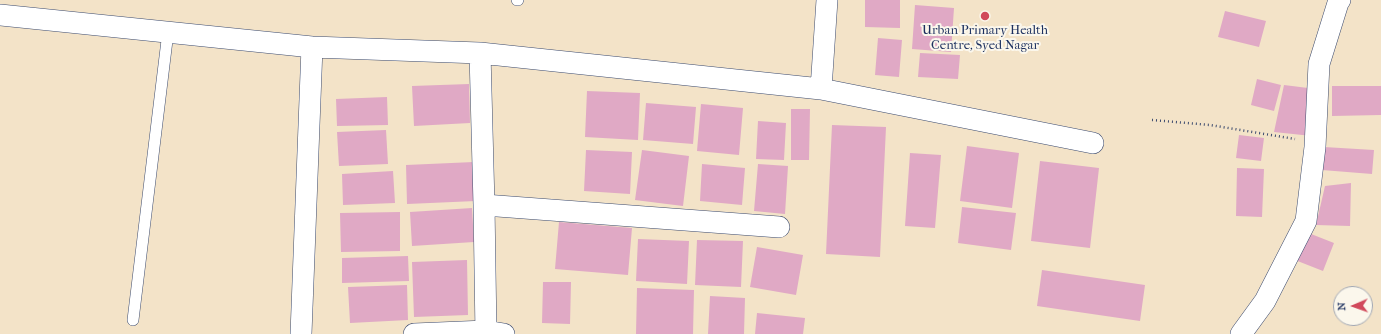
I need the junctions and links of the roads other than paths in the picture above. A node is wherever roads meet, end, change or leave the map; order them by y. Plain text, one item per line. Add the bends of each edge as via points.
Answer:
1 (827, 0) edge
2 (1340, 0) edge
3 (0, 15) edge
4 (168, 32) junction
5 (312, 47) junction
6 (480, 53) junction
7 (821, 89) junction
8 (1093, 143) dead end
9 (484, 205) junction
10 (779, 227) dead end
11 (133, 320) dead end
12 (492, 333) edge
13 (301, 334) edge
14 (414, 334) edge
15 (1241, 334) edge

1 - 7 street
2 - 15 street via 1319,64 1315,142 1306,221 1265,301
3 - 4 street
4 - 5 street
4 - 11 lane
5 - 6 street
5 - 13 street
6 - 7 street
6 - 9 street
7 - 8 street
9 - 10 street
9 - 12 street
12 - 14 street

